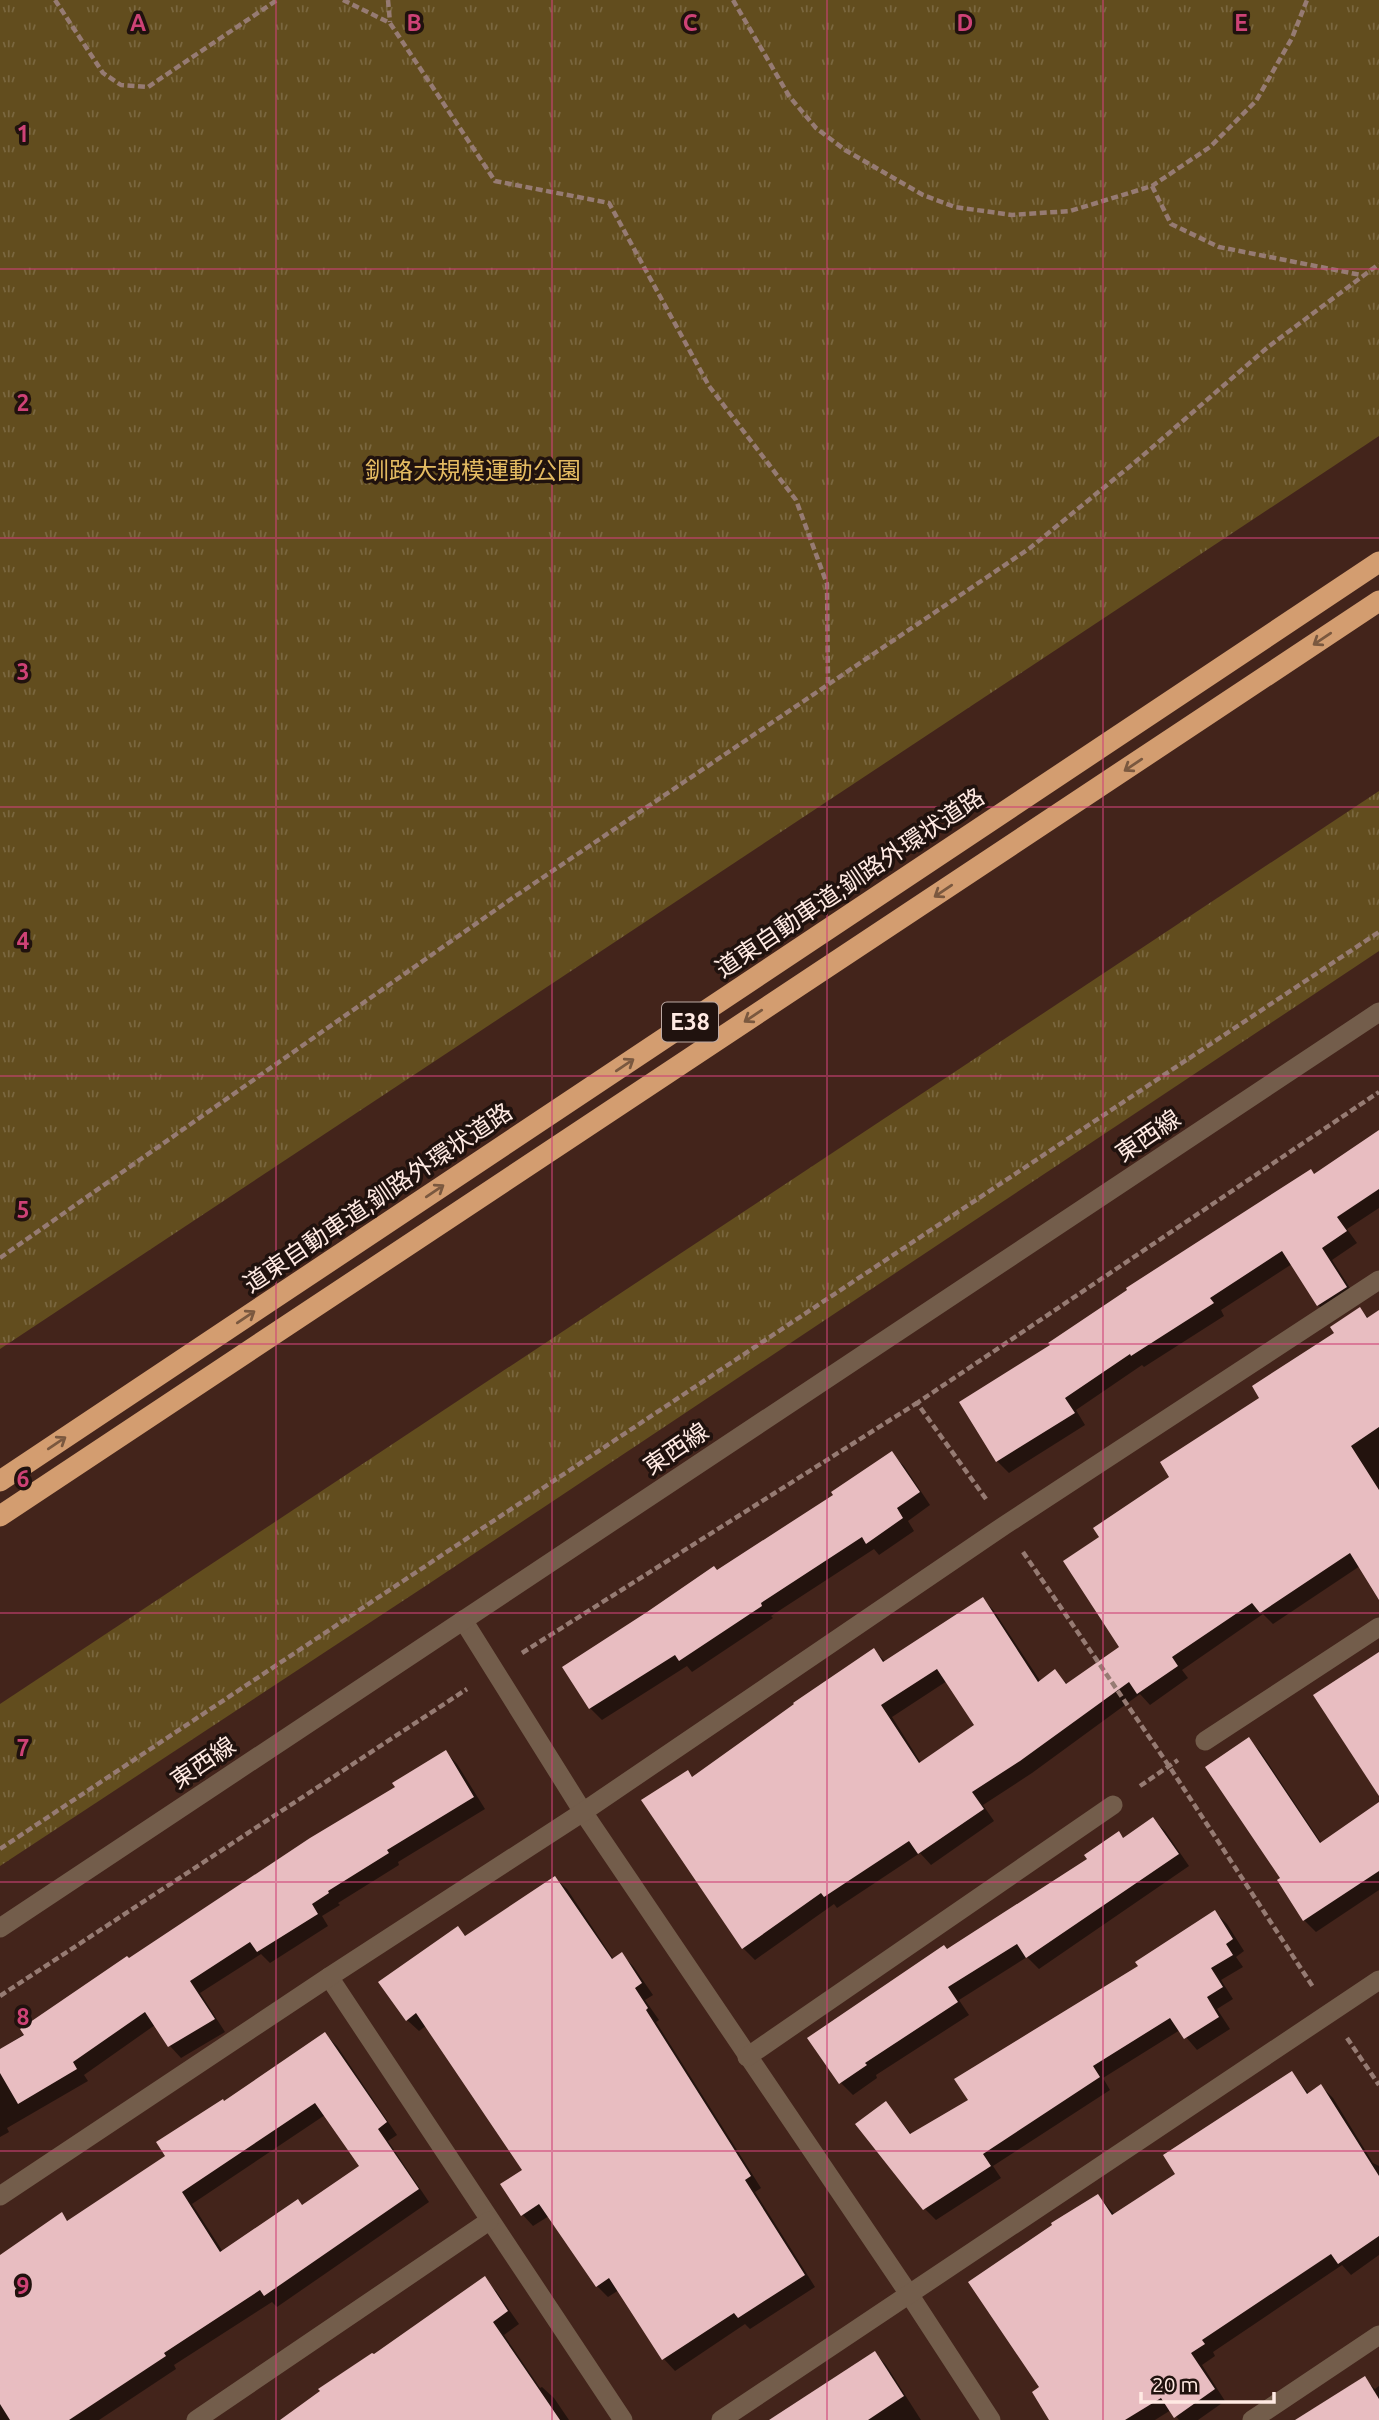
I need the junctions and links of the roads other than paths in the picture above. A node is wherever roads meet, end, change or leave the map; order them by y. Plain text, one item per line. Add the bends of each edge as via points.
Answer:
1 (1379, 562) edge
2 (1379, 601) edge
3 (1379, 1012) edge
4 (1379, 1280) edge
5 (0, 1481) edge
6 (0, 1516) edge
7 (463, 1620) junction
8 (1379, 1627) edge
9 (1205, 1741) road end
10 (1113, 1805) road end
11 (583, 1812) junction
12 (0, 1928) edge
13 (329, 1978) junction
14 (1379, 1980) edge
15 (747, 2057) junction
16 (0, 2196) edge
17 (489, 2221) junction
18 (909, 2294) junction
19 (1379, 2335) edge
20 (196, 2420) edge
21 (623, 2420) edge
22 (721, 2420) edge
23 (991, 2420) edge
24 (1252, 2420) edge

5 -> 1 highway, 道東自動車道;釧路外環状道路 / E38
2 -> 6 highway, E38
3 - 7 street, 東西線
4 - 11 street via 1005,1525
7 - 11 street
7 - 12 street, 東西線
8 - 9 street
10 - 15 street
11 - 13 street
11 - 15 street
13 - 16 street
13 - 17 street
14 - 18 street
15 - 18 street
17 - 20 street
17 - 21 street
18 - 22 street
18 - 23 street
19 - 24 street

